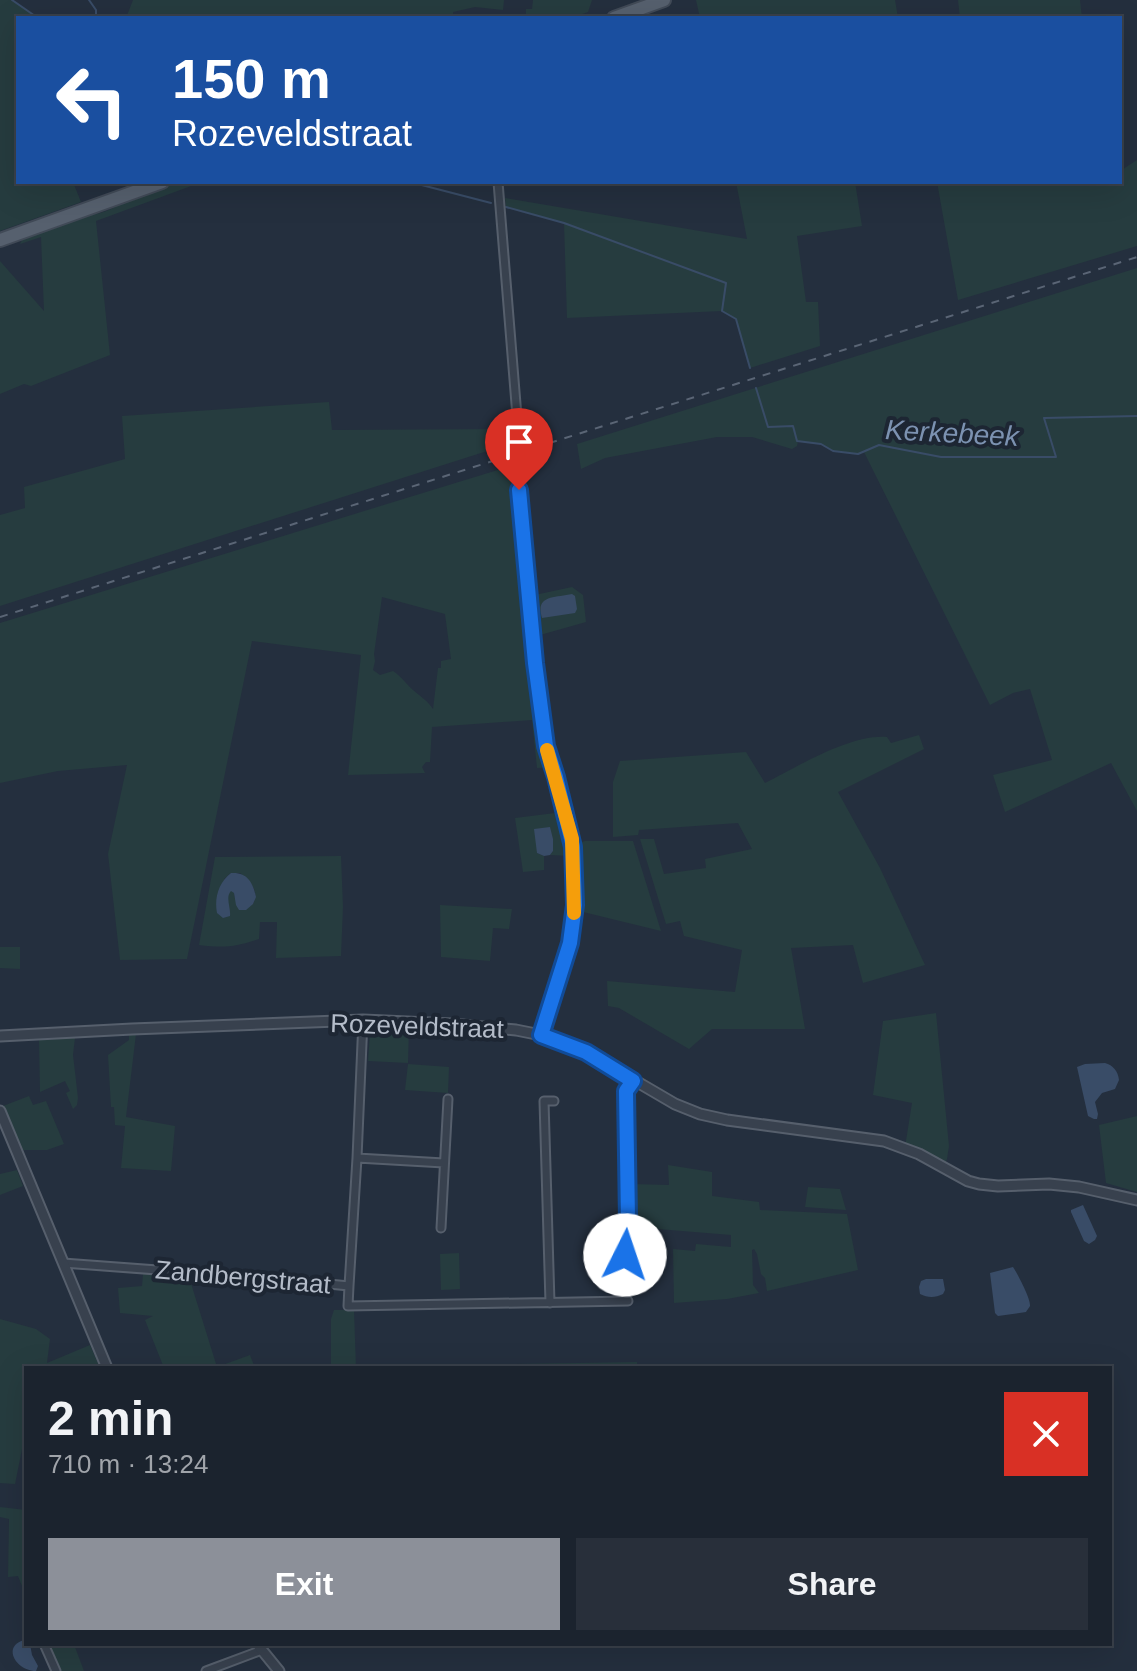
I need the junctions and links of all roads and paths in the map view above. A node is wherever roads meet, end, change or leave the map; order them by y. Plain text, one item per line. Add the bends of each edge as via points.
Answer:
1 (664, 0) edge
2 (620, 16) edge
3 (156, 184) edge
4 (498, 184) edge
5 (0, 240) edge
6 (519, 441) dead end
7 (517, 464) dead end
8 (363, 1020) junction
9 (541, 1035) junction
10 (0, 1036) edge
11 (633, 1081) junction
12 (448, 1099) dead end
13 (554, 1101) dead end
14 (0, 1111) edge
15 (357, 1158) junction
16 (444, 1163) junction
17 (1137, 1200) edge
18 (441, 1228) dead end
19 (625, 1255) dead end
20 (63, 1263) junction
21 (349, 1286) junction
22 (628, 1301) dead end
23 (550, 1303) junction
24 (337, 1306) dead end
25 (348, 1306) junction
26 (106, 1366) edge
27 (45, 1646) edge
28 (259, 1647) edge
29 (56, 1671) edge
30 (206, 1671) edge
31 (279, 1671) edge

1 - 2 main road
3 - 5 main road
4 - 6 street
7 - 9 street via 546,746 573,847 573,927
8 - 9 street, Rozeveldstraat
8 - 10 street, Rozeveldstraat
8 - 15 street, Zandbergstraat
9 - 11 street, Rozeveldstraat via 586,1052
11 - 17 street, Rozeveldstraat via 700,1114 900,1145 979,1184 1079,1187
11 - 19 street via 626,1091
12 - 16 street
13 - 23 street via 544,1101
14 - 20 street
15 - 16 street
15 - 21 street, Zandbergstraat
16 - 18 street
20 - 21 street, Zandbergstraat
20 - 26 street
21 - 25 street
22 - 23 street, Zandbergstraat
23 - 25 street, Zandbergstraat
24 - 25 street, Zandbergstraat
27 - 29 street
28 - 30 street
28 - 31 street

